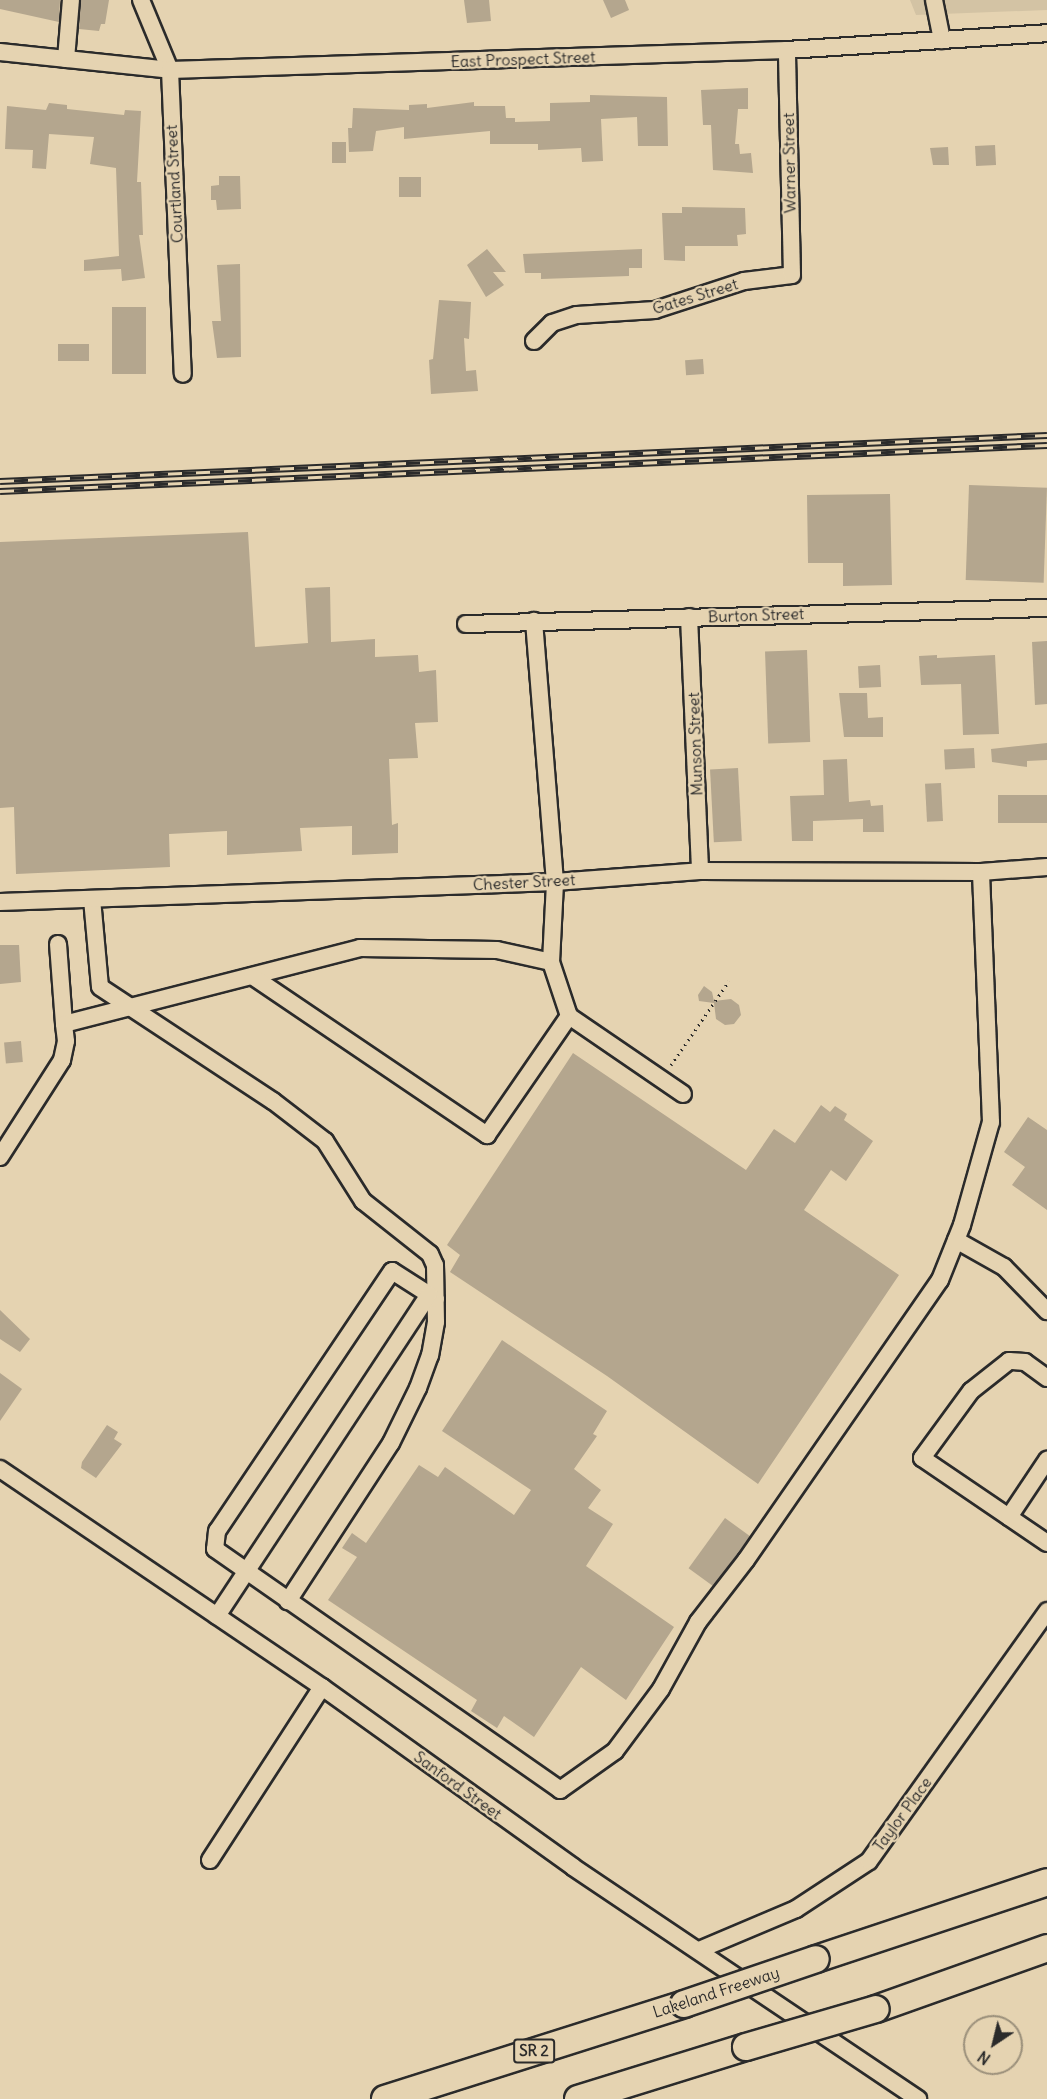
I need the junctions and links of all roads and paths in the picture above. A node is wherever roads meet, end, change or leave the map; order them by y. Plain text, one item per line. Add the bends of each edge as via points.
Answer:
1 (71, 0) edge
2 (141, 0) edge
3 (934, 0) edge
4 (1047, 33) edge
5 (942, 40) junction
6 (787, 50) junction
7 (0, 52) edge
8 (66, 59) junction
9 (170, 70) junction
10 (792, 275) joint
11 (534, 341) dead end
12 (183, 374) dead end
13 (1047, 608) edge
14 (689, 617) junction
15 (534, 621) junction
16 (466, 624) dead end
17 (1047, 867) edge
18 (700, 871) junction
19 (981, 872) junction
20 (555, 882) junction
21 (92, 899) junction
22 (0, 902) edge
23 (58, 944) dead end
24 (551, 962) junction
25 (252, 976) junction
26 (729, 981) dead end
27 (131, 1008) junction
28 (569, 1016) junction
29 (64, 1024) junction
30 (661, 1079) junction
31 (683, 1094) dead end
32 (0, 1157) edge
33 (956, 1240) junction
34 (433, 1297) junction
35 (1047, 1311) edge
36 (1047, 1378) edge
37 (1047, 1461) edge
38 (0, 1469) edge
39 (1010, 1517) junction
40 (1047, 1544) edge
41 (246, 1571) junction
42 (288, 1601) junction
43 (1047, 1611) edge
44 (217, 1616) junction
45 (322, 1687) junction
46 (210, 1860) dead end
47 (1047, 1882) edge
48 (1047, 1948) edge
49 (699, 1950) junction
50 (385, 2099) edge
51 (578, 2099) edge
52 (918, 2099) edge

1 - 8 street
2 - 9 street, Courtland Street
3 - 5 street
4 - 5 street, East Prospect Street
5 - 6 street, East Prospect Street
6 - 9 street, East Prospect Street
6 - 10 street, Warner Street
7 - 8 street, East Prospect Street
8 - 9 street, East Prospect Street
9 - 12 street, Courtland Street
10 - 11 street, Gates Street via 744,281 655,310 577,315 552,323
13 - 14 street, Burton Street
14 - 15 street, Burton Street
14 - 18 street, Munson Street
15 - 16 street, Burton Street
15 - 20 street
17 - 19 street, Chester Street
18 - 19 street, Chester Street
18 - 20 street, Chester Street
19 - 33 street via 991,1122
20 - 21 street, Chester Street
20 - 24 street
21 - 22 street, Chester Street
21 - 27 street via 100,987
23 - 29 street
24 - 25 street via 497,950 360,948
24 - 28 street
25 - 27 street
25 - 28 street via 487,1135
26 - 30 path
27 - 29 street
27 - 34 street via 273,1101 325,1141 363,1201 430,1254 435,1265
28 - 30 street
29 - 32 street via 62,1060
30 - 31 street
33 - 35 street via 1004,1268
33 - 42 street via 940,1280 746,1560 698,1622 661,1689 615,1751 560,1790
34 - 41 street
34 - 41 street via 392,1271 217,1531 215,1549
34 - 42 street via 430,1355 403,1418
36 - 39 street via 1025,1362 1009,1361 971,1391 921,1458
37 - 39 street
38 - 44 street, Sanford Street
39 - 40 street
41 - 42 street
41 - 44 street
43 - 49 street, Taylor Place via 868,1861 796,1909
44 - 45 street, Sanford Street
45 - 46 street
45 - 49 street, Sanford Street via 573,1867
47 - 50 highway, Lakeland Freeway / SR 2, bridge
48 - 51 highway, bridge via 876,2009
49 - 52 street, Sanford Street

